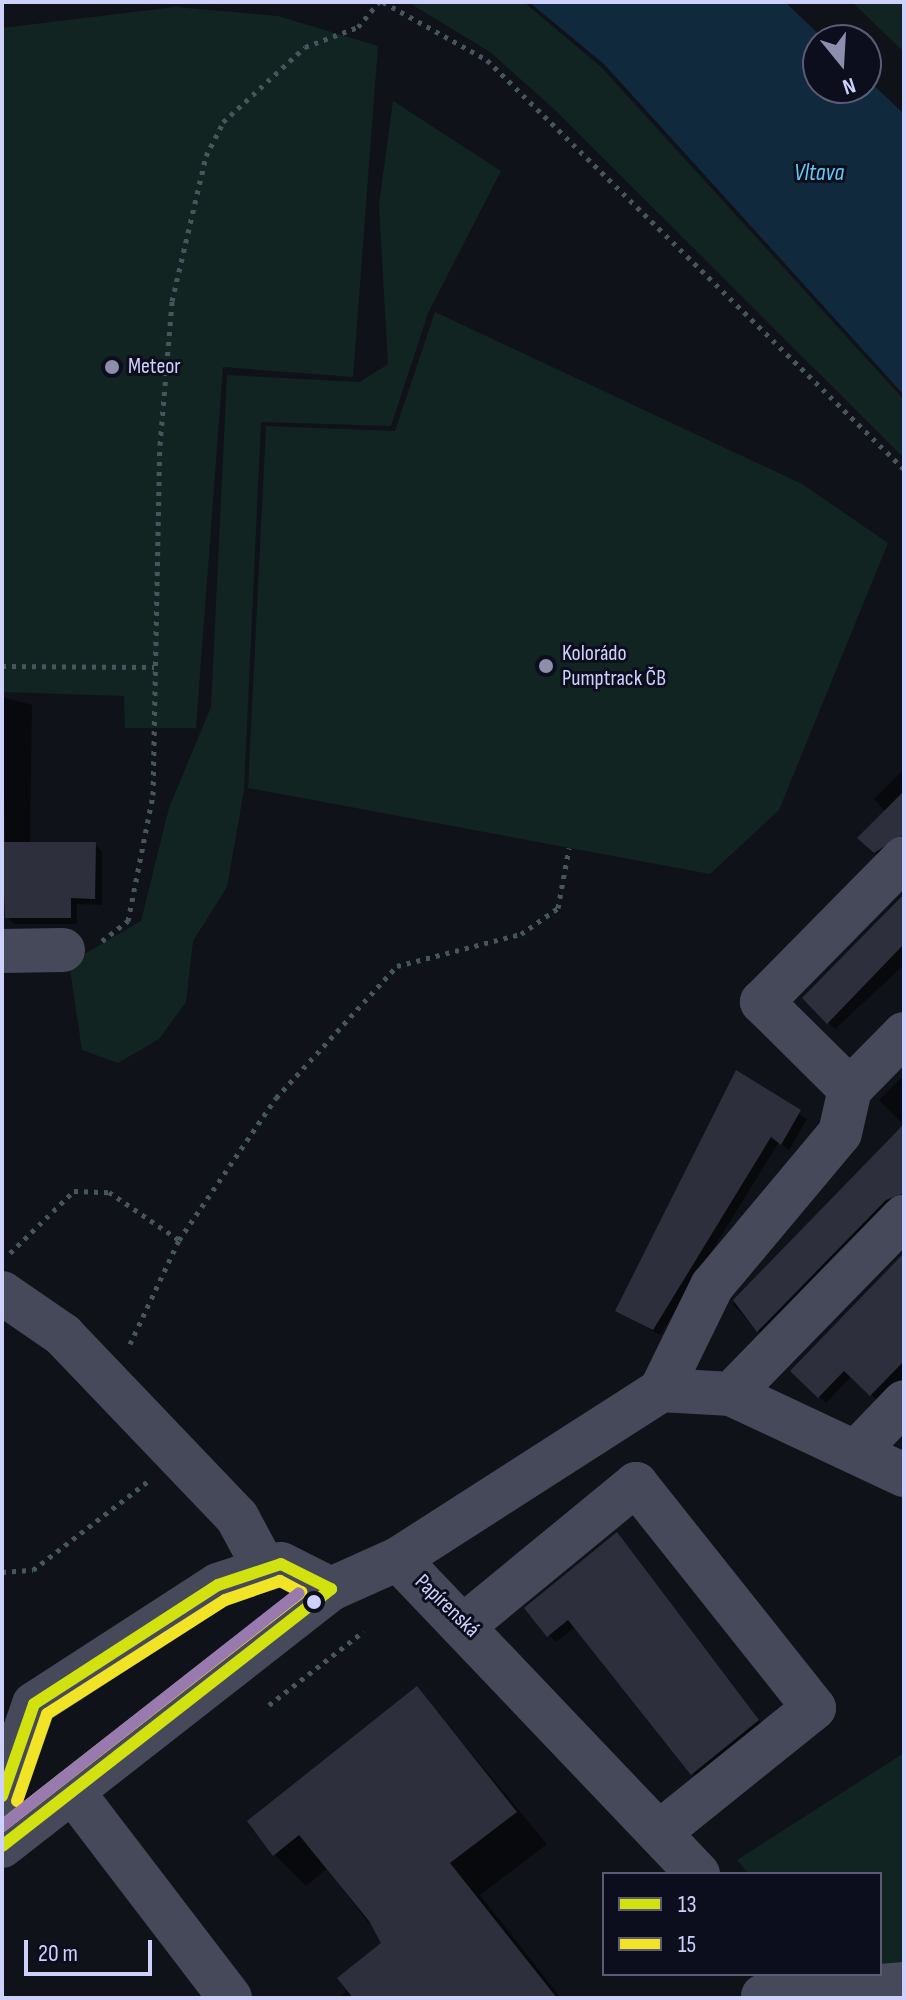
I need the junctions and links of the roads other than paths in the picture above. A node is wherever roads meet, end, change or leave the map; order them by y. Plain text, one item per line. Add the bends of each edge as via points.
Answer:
1 (904, 858) edge
2 (63, 950) dead end
3 (2, 951) edge
4 (904, 1034) edge
5 (850, 1089) junction
6 (904, 1217) edge
7 (2, 1293) edge
8 (661, 1390) junction
9 (731, 1394) junction
10 (904, 1402) edge
11 (858, 1450) junction
12 (904, 1475) edge
13 (398, 1559) junction
14 (265, 1569) junction
15 (331, 1589) junction
16 (467, 1623) junction
17 (72, 1791) junction
18 (2, 1796) edge
19 (660, 1832) junction
20 (2, 1846) edge
21 (696, 1872) edge
22 (904, 1984) edge
23 (760, 1989) edge
24 (230, 1998) edge

1 - 5 street via 762,1002
2 - 3 street
4 - 5 street
5 - 8 street via 840,1133 712,1286
6 - 9 street
7 - 14 street via 63,1335 237,1517
8 - 9 street
8 - 13 street
9 - 11 street
10 - 11 street
11 - 12 street
13 - 15 street, Papírenská
13 - 16 street, Papírenská
14 - 15 street via 281,1564
14 - 18 street via 218,1585 34,1704
15 - 17 street, Papírenská
16 - 19 street, Papírenská
16 - 19 street via 636,1484 814,1708
17 - 20 street, Papírenská
17 - 24 street
19 - 21 street, Papírenská
22 - 23 street

